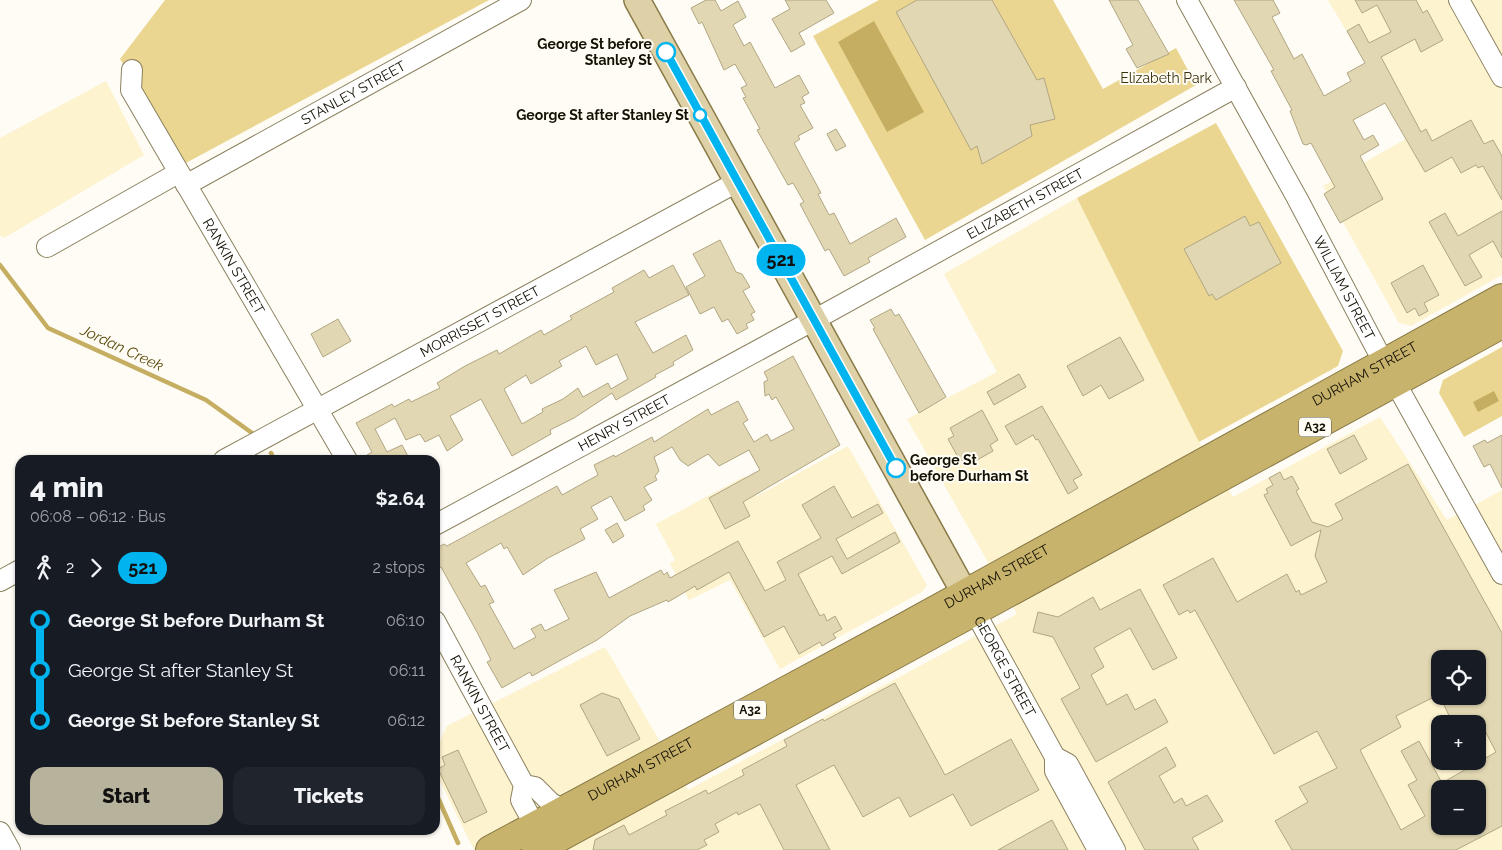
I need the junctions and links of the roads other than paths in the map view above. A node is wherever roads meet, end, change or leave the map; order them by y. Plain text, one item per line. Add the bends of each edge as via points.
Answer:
1 (521, 0) edge
2 (637, 0) edge
3 (1187, 0) edge
4 (1459, 0) edge
5 (132, 70) dead end
6 (1502, 77) edge
7 (1236, 87) junction
8 (182, 179) junction
9 (737, 182) junction
10 (47, 246) dead end
11 (1502, 298) edge
12 (814, 320) junction
13 (1502, 324) edge
14 (1391, 373) junction
15 (317, 410) junction
16 (233, 455) edge
17 (343, 455) edge
18 (440, 522) edge
19 (15, 573) edge
20 (1502, 574) edge
21 (0, 581) edge
22 (970, 602) junction
23 (440, 629) edge
24 (1055, 757) junction
25 (524, 786) junction
26 (564, 810) junction
27 (0, 832) edge
28 (549, 841) edge
29 (10, 850) edge
30 (490, 850) edge
31 (1098, 850) edge
32 (1115, 850) edge

1 - 8 street, STANLEY STREET
2 - 9 main road, GEORGE STREET
3 - 7 street, WILLIAM STREET
4 - 6 street
5 - 8 street, RANKIN STREET via 131,90
7 - 12 street, ELIZABETH STREET
7 - 14 street, WILLIAM STREET
8 - 10 street, STANLEY STREET
8 - 15 street, RANKIN STREET
9 - 12 main road, GEORGE STREET
9 - 15 street, MORRISSET STREET
11 - 14 highway, DURHAM STREET / A32
12 - 18 street, HENRY STREET
12 - 22 main road, GEORGE STREET
13 - 14 highway, DURHAM STREET / A32
14 - 20 street, WILLIAM STREET
14 - 22 highway, DURHAM STREET / A32
15 - 16 street, MORRISSET STREET
15 - 17 street, RANKIN STREET
19 - 21 street
22 - 24 street, GEORGE STREET
22 - 26 highway, DURHAM STREET / A32
22 - 28 highway, DURHAM STREET / A32
23 - 25 street, RANKIN STREET
24 - 31 street, GEORGE STREET via 1055,772
24 - 32 street, GEORGE STREET via 1068,764
25 - 26 street via 536,786 551,803
25 - 28 street, RANKIN STREET via 520,800
26 - 28 highway, DURHAM STREET / A32
27 - 29 street
28 - 30 highway, DURHAM STREET / A32

